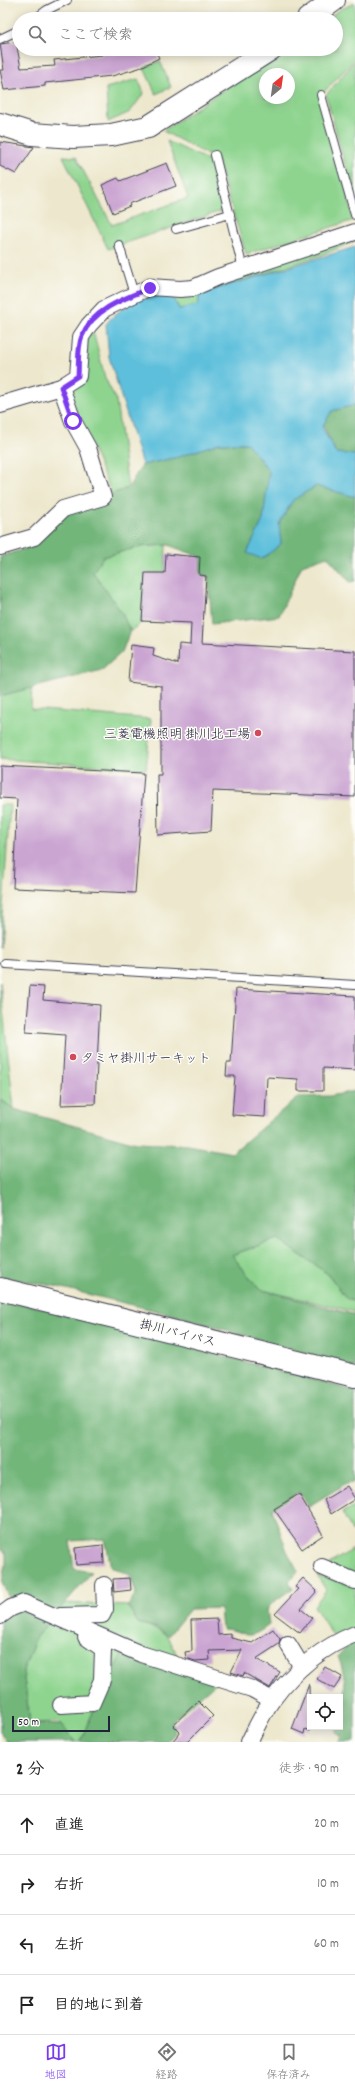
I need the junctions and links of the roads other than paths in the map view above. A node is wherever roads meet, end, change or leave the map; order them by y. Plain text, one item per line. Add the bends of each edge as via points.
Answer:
1 (67, 0) edge
2 (334, 0) edge
3 (44, 12) edge
4 (318, 12) edge
5 (12, 33) edge
6 (0, 39) edge
7 (260, 56) edge
8 (321, 95) dead end
9 (0, 124) edge
10 (215, 155) dead end
11 (230, 214) junction
12 (355, 215) edge
13 (176, 230) dead end
14 (355, 232) edge
15 (119, 245) dead end
16 (244, 269) junction
17 (134, 294) junction
18 (61, 387) junction
19 (0, 405) edge
20 (0, 548) edge
21 (6, 964) dead end
22 (355, 985) edge
23 (0, 1289) edge
24 (355, 1376) edge
25 (322, 1567) dead end
26 (355, 1581) edge
27 (104, 1585) dead end
28 (0, 1616) edge
29 (59, 1618) junction
30 (355, 1634) edge
31 (288, 1644) dead end
32 (302, 1667) junction
33 (272, 1700) junction
34 (61, 1705) dead end
35 (248, 1742) edge

1 - 3 lane
2 - 4 main road
5 - 6 lane
7 - 9 main road via 148,127 111,135 73,137 32,134
8 - 12 lane
10 - 11 lane
11 - 13 lane
11 - 16 lane
14 - 16 street
15 - 17 lane
16 - 17 street via 193,288 150,288
17 - 18 street via 104,309 89,325 81,337 78,376
18 - 19 street
18 - 20 street via 73,421 88,448 103,497 63,509 34,537
21 - 22 lane
23 - 24 main road, 掛川バイパス
25 - 26 street
27 - 29 street via 106,1609 102,1616
28 - 29 street via 24,1603
29 - 33 street via 141,1654 252,1689
29 - 34 street via 104,1649 102,1680 92,1703
30 - 32 street via 343,1639
31 - 32 street
32 - 33 street
33 - 35 street

